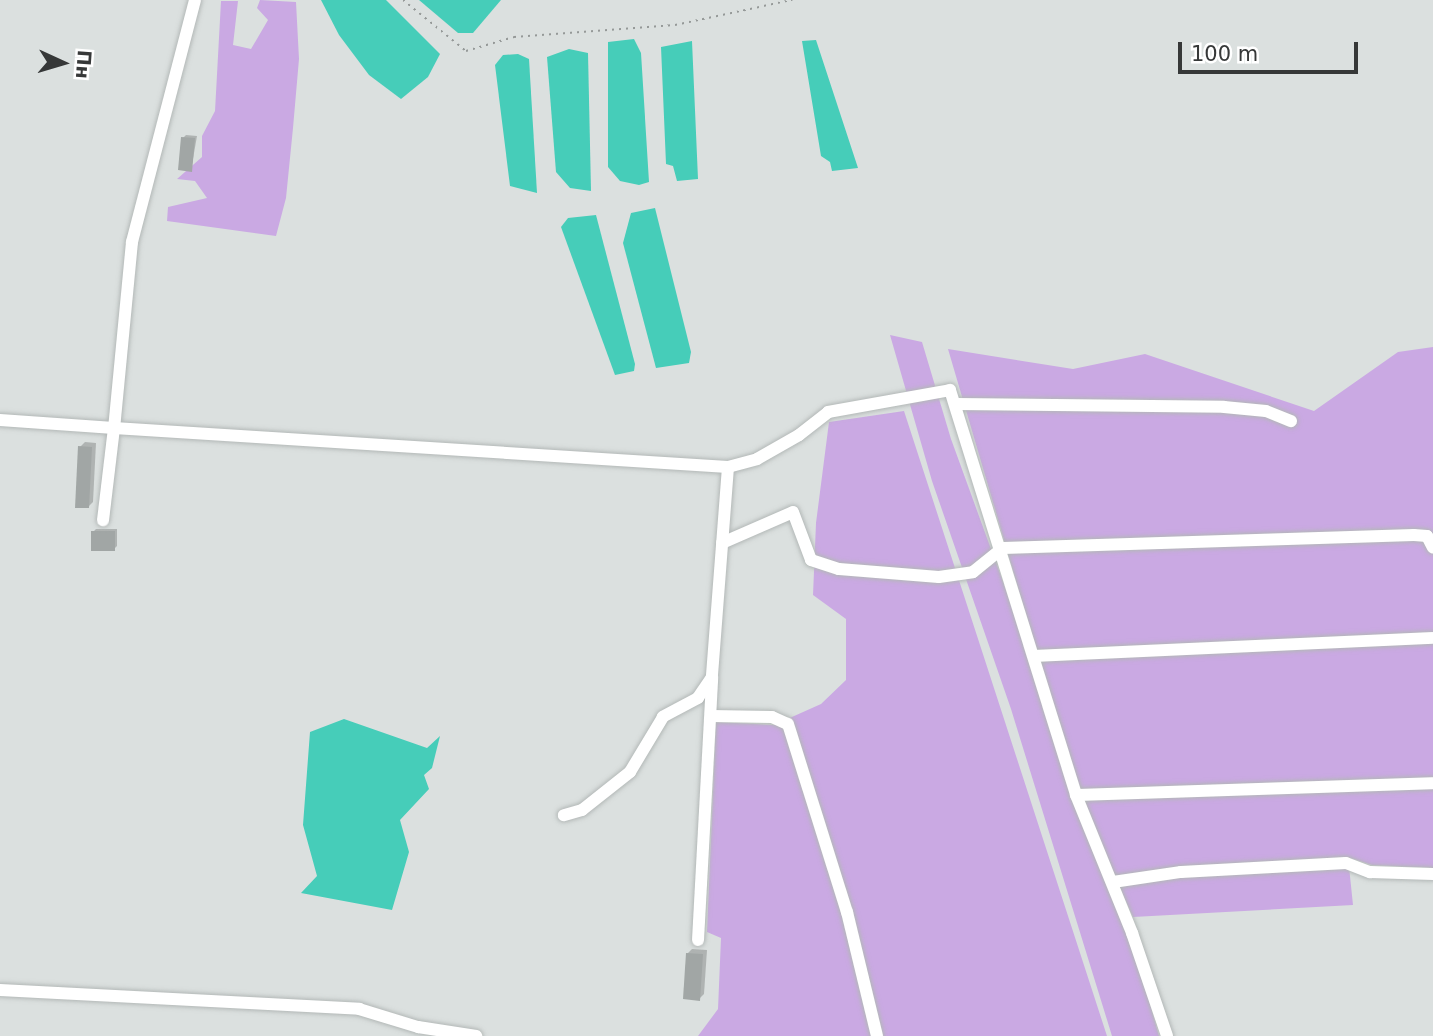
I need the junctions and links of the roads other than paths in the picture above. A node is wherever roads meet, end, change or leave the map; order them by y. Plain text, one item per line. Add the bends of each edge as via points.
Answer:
1 (195, 0) edge
2 (957, 404) junction
3 (0, 420) edge
4 (1291, 421) dead end
5 (114, 428) junction
6 (728, 467) junction
7 (103, 520) dead end
8 (722, 543) junction
9 (1003, 548) junction
10 (1433, 548) edge
11 (1433, 638) edge
12 (1034, 656) junction
13 (712, 677) junction
14 (710, 716) junction
15 (1433, 783) edge
16 (1076, 796) junction
17 (564, 815) dead end
18 (1433, 874) edge
19 (1114, 883) junction
20 (698, 940) dead end
21 (0, 990) edge
22 (476, 1036) edge
23 (877, 1036) edge
24 (1167, 1036) edge

1 - 5 street via 132,242 122,306
2 - 4 street via 1224,407 1266,411
2 - 6 street via 950,390 828,412 757,459
2 - 9 street
3 - 5 street
5 - 6 street
5 - 7 street
6 - 8 street
8 - 9 street via 793,512 811,560 839,569 940,577 973,572
8 - 13 street
9 - 10 street via 1414,535 1427,536
9 - 12 street
11 - 12 street
12 - 16 street
13 - 14 street
13 - 17 street via 698,698 663,717 630,772 582,810
14 - 20 street
14 - 23 street via 772,717 788,724 846,912
15 - 16 street
16 - 19 street
18 - 19 street via 1370,872 1346,863 1181,872
19 - 24 street
21 - 22 street via 359,1009 418,1027

